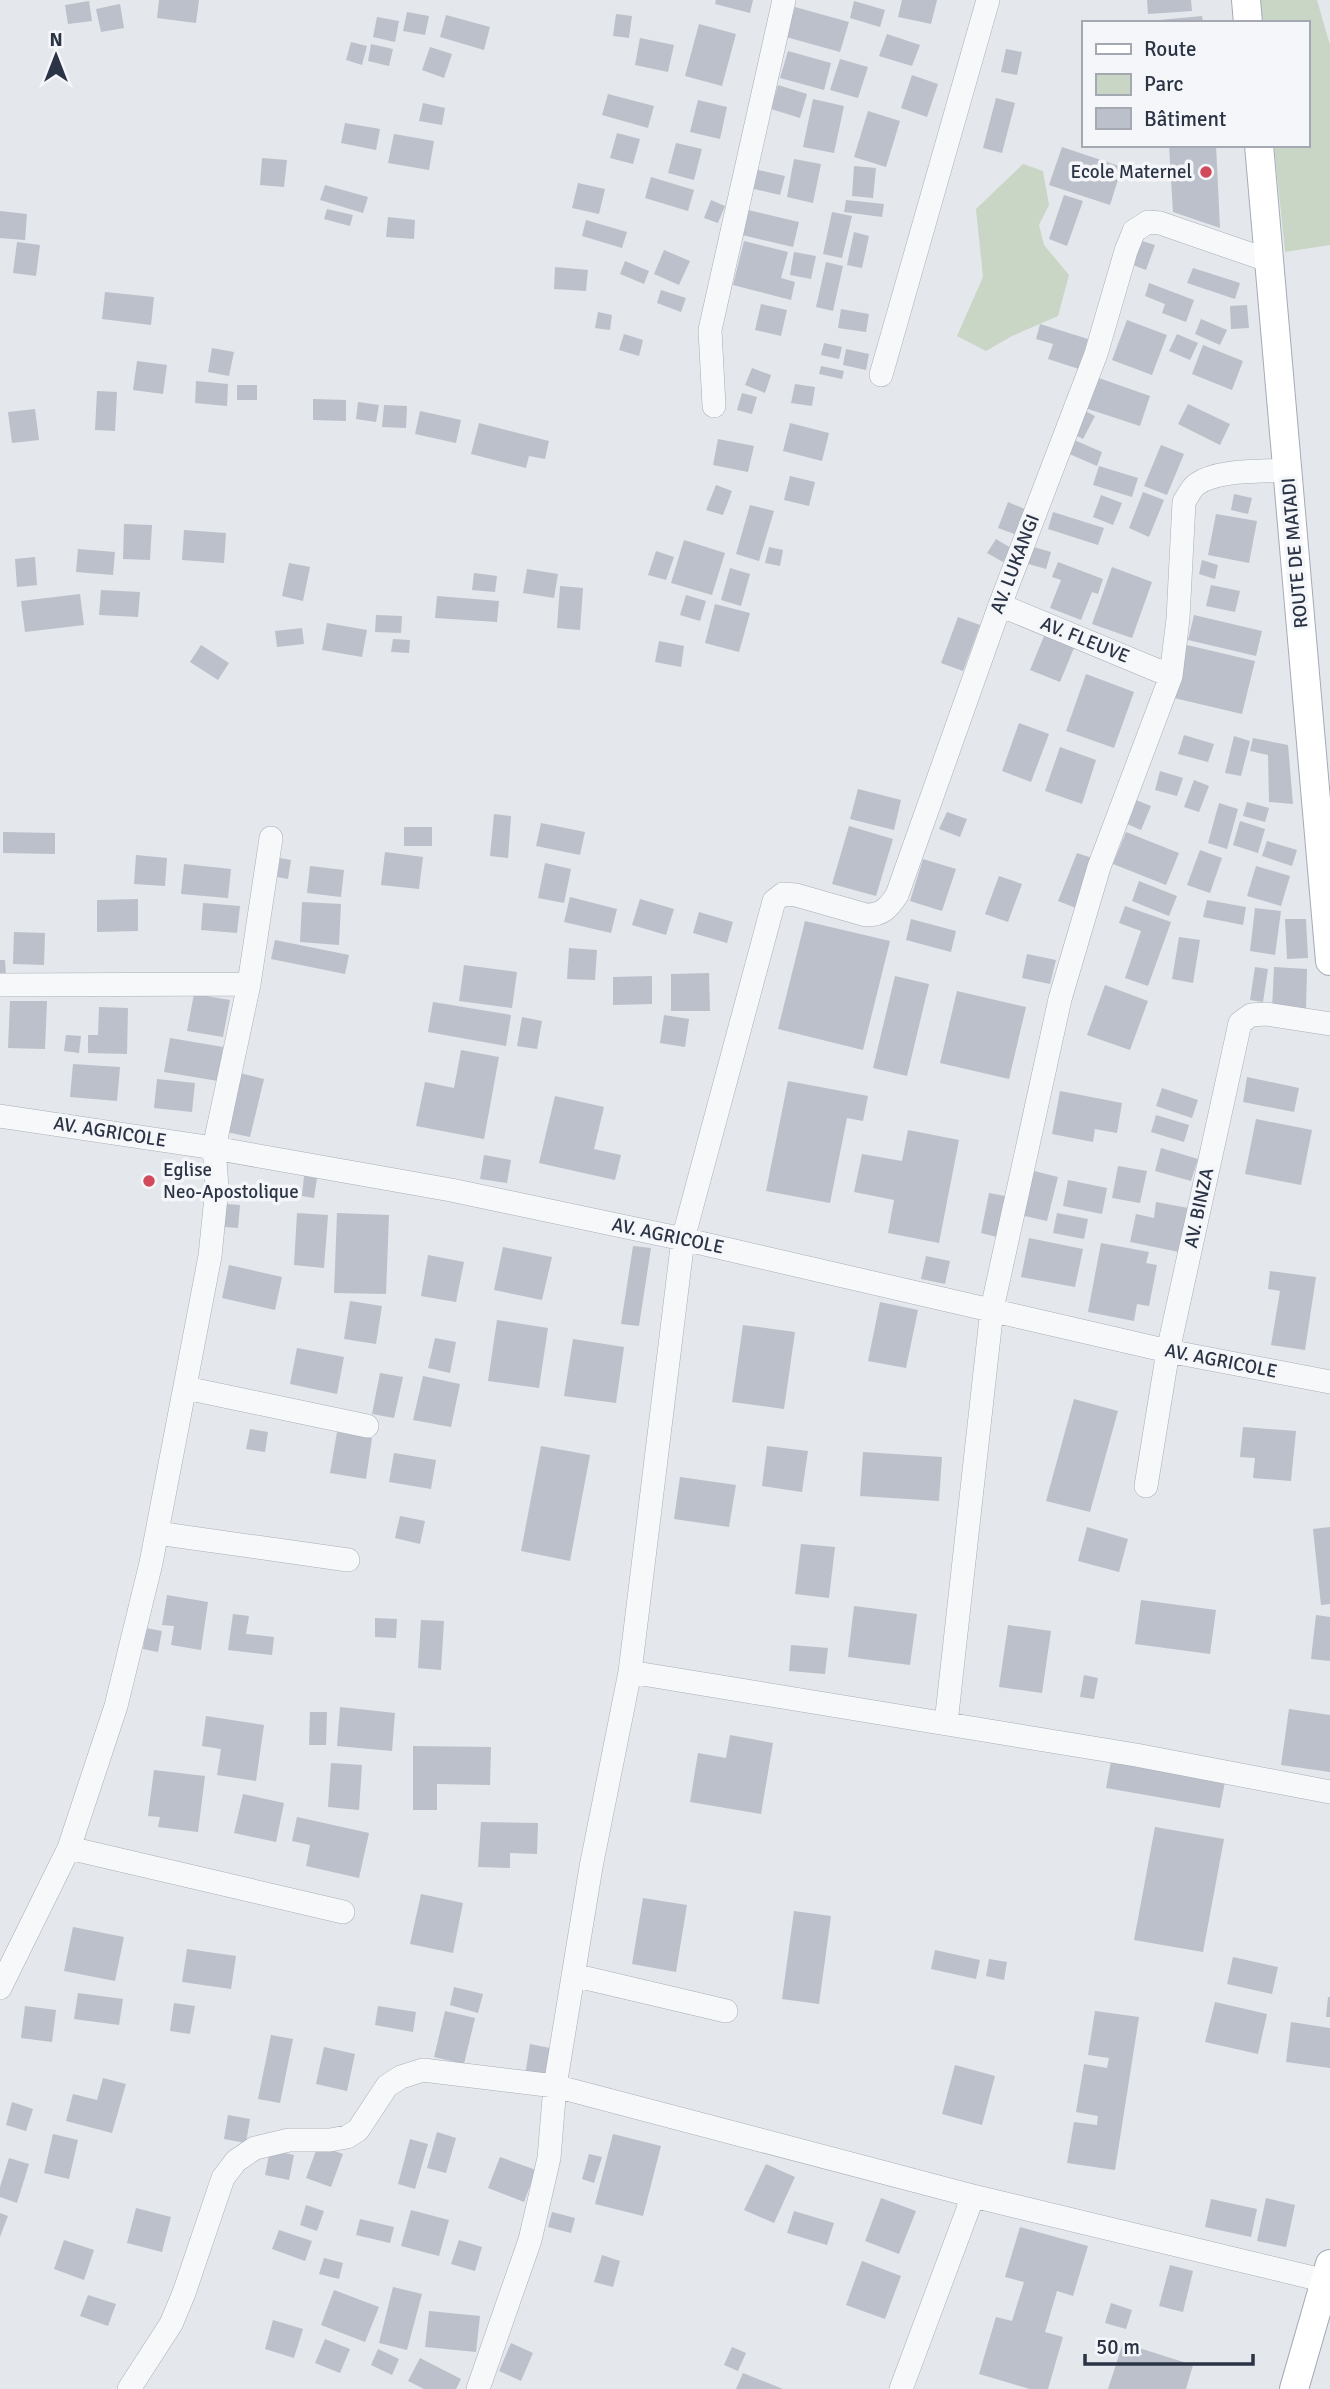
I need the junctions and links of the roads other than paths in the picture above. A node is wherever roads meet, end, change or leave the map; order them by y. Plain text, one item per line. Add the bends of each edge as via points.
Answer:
1 (784, 0) edge
2 (988, 0) edge
3 (1246, 0) edge
4 (1248, 21) edge
5 (1259, 147) edge
6 (1270, 261) junction
7 (881, 375) dead end
8 (713, 406) dead end
9 (1289, 470) junction
10 (1000, 605) junction
11 (1171, 676) junction
12 (271, 838) dead end
13 (1330, 961) edge
14 (249, 984) junction
15 (0, 985) edge
16 (1330, 1024) edge
17 (0, 1116) edge
18 (214, 1148) junction
19 (683, 1239) junction
20 (992, 1308) junction
21 (1168, 1351) junction
22 (1330, 1382) edge
23 (186, 1388) junction
24 (367, 1426) dead end
25 (1146, 1486) dead end
26 (156, 1532) junction
27 (348, 1560) dead end
28 (630, 1672) junction
29 (946, 1723) junction
30 (1330, 1792) edge
31 (69, 1847) junction
32 (343, 1912) dead end
33 (573, 1975) junction
34 (0, 1988) edge
35 (726, 2011) dead end
36 (555, 2086) junction
37 (973, 2196) junction
38 (1328, 2272) edge
39 (129, 2389) edge
40 (478, 2389) edge
41 (901, 2389) edge
42 (1294, 2389) edge

1 - 8 street via 710,331
2 - 7 street
3 - 4 main road
5 - 6 main road, ROUTE DE MATADI
6 - 9 main road, ROUTE DE MATADI
6 - 10 street, AV. LUKANGI via 1160,223 1147,222 1135,231 1096,354
9 - 11 street via 1208,478 1194,485 1184,502
9 - 13 main road, ROUTE DE MATADI
10 - 11 street, AV. FLEUVE
10 - 19 street, AV. LUKANGI via 897,895 886,911 866,915 796,895 783,894 774,901
11 - 20 street via 1100,867 1060,999
12 - 14 street
14 - 15 street
14 - 18 street
16 - 21 street, AV. BINZA via 1266,1014 1251,1015 1240,1023
17 - 18 street, AV. AGRICOLE
18 - 19 street, AV. AGRICOLE via 452,1190
18 - 23 street via 210,1256
19 - 20 street, AV. AGRICOLE
19 - 28 street
20 - 21 street, AV. AGRICOLE
20 - 29 street
21 - 22 street, AV. AGRICOLE
21 - 25 street, AV. BINZA
23 - 24 street
23 - 26 street
26 - 27 street
26 - 31 street via 116,1706
28 - 29 street
28 - 33 street
29 - 30 street
31 - 32 street
31 - 34 street
33 - 35 street
33 - 36 street
36 - 37 street
36 - 39 street via 423,2070 387,2086 358,2130 347,2137 289,2140 255,2148 236,2161 222,2178 171,2324
36 - 40 street via 550,2158 530,2240
37 - 38 street
37 - 41 street
38 - 42 main road

